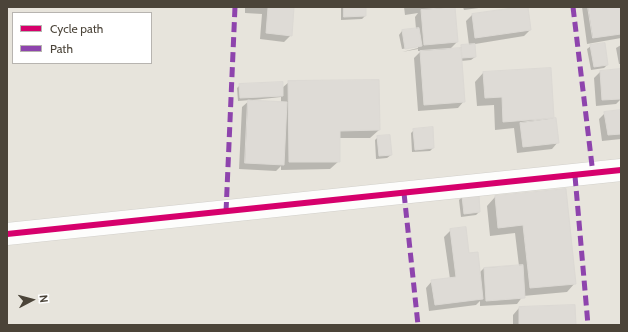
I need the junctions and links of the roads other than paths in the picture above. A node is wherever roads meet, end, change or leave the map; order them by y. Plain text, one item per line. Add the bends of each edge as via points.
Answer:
1 (621, 170) edge
2 (7, 234) edge

1 - 2 street

